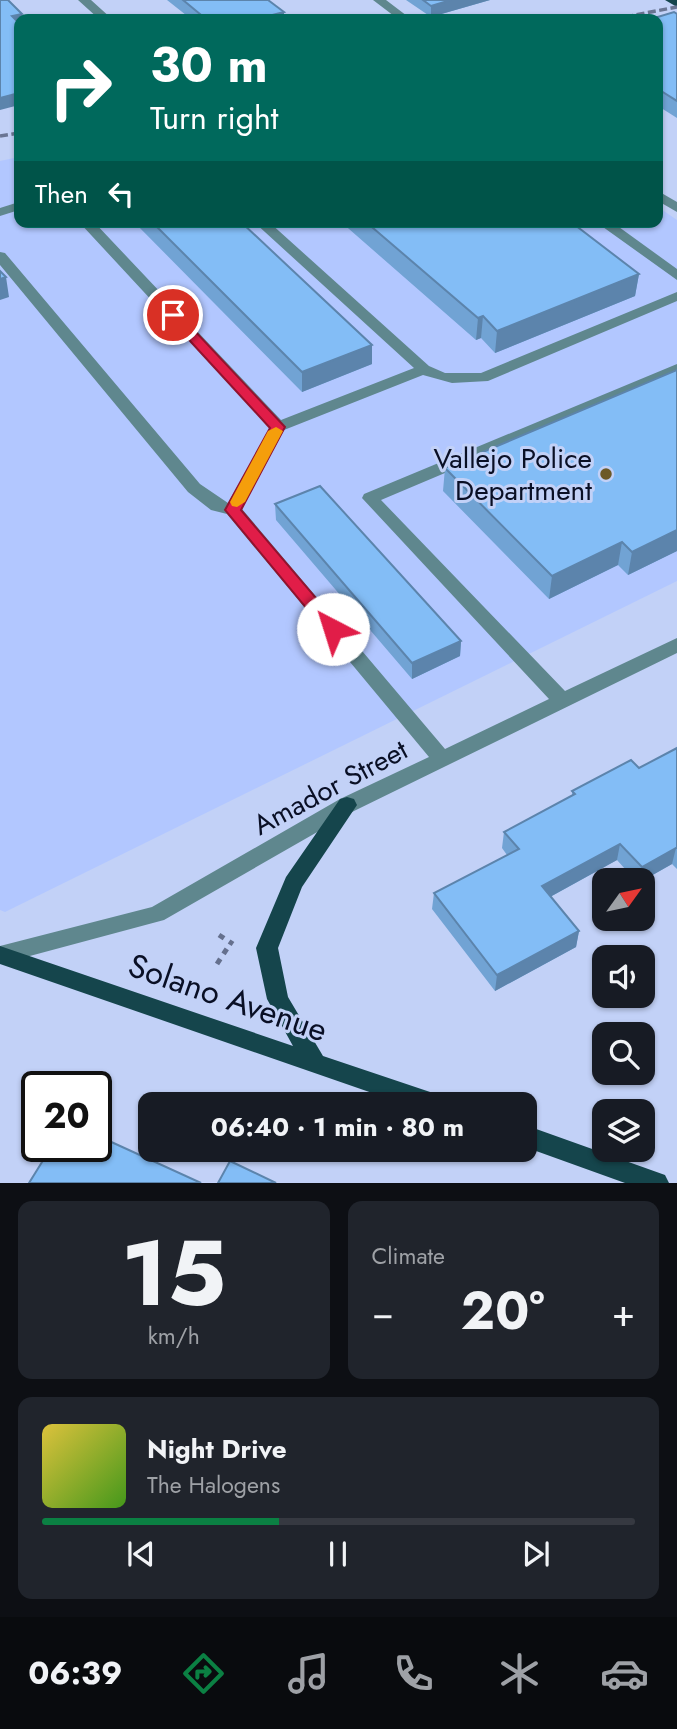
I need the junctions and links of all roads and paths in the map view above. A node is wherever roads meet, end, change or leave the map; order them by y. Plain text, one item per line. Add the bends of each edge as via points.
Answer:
1 (84, 0) edge
2 (379, 0) edge
3 (671, 0) edge
4 (677, 4) edge
5 (100, 14) edge
6 (398, 14) edge
7 (92, 228) edge
8 (268, 228) edge
9 (611, 228) edge
10 (0, 256) edge
11 (677, 276) edge
12 (677, 296) edge
13 (424, 369) junction
14 (677, 369) edge
15 (278, 427) junction
16 (233, 510) junction
17 (677, 645) edge
18 (562, 700) junction
19 (443, 760) junction
20 (347, 805) junction
21 (231, 942) dead end
22 (0, 955) edge
23 (218, 964) dead end
24 (315, 1062) junction
25 (400, 1092) edge
26 (537, 1140) edge
27 (657, 1183) edge

1 - 5 street
2 - 6 street
3 - 4 main road
7 - 15 street
8 - 13 street
9 - 11 street
10 - 16 street via 194,488 217,506
12 - 13 street via 483,378 450,380
13 - 15 street
14 - 18 street via 370,498
15 - 16 street
16 - 19 street
17 - 18 street, Amador Street
18 - 19 street, Amador Street
19 - 20 street, Amador Street
20 - 22 street, Amador Street via 157,914
20 - 24 main road via 293,883 267,948 278,999
21 - 23 path
22 - 24 main road, Solano Avenue
24 - 25 main road, Solano Avenue
26 - 27 main road

